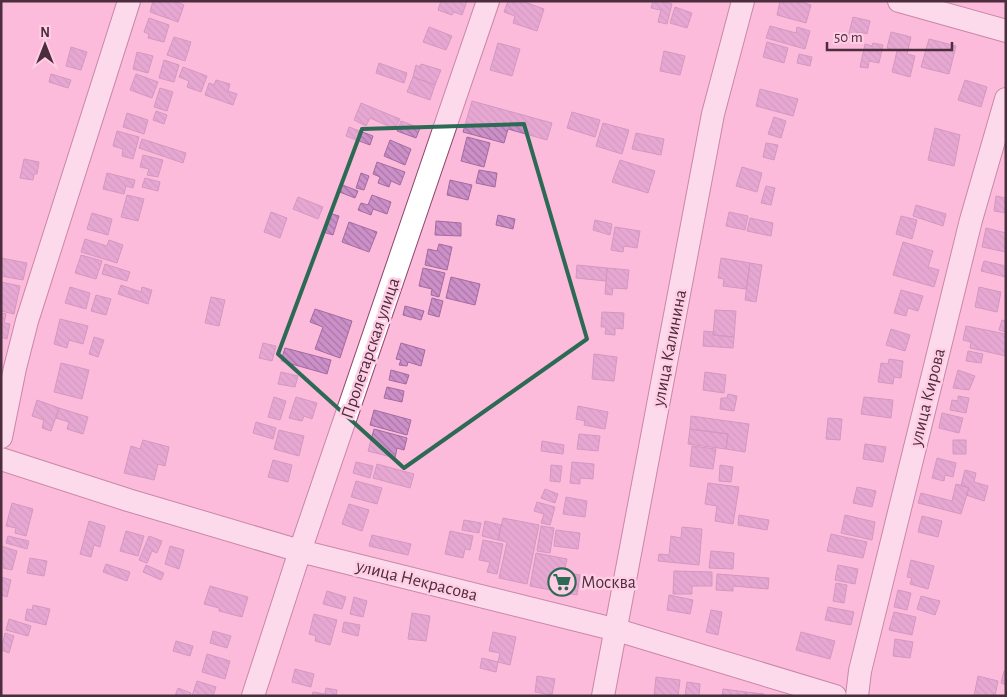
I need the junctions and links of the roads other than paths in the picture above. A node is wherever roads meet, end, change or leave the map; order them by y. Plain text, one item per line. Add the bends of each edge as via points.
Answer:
1 (130, 1) edge
2 (488, 1) edge
3 (743, 1) edge
4 (899, 1) edge
5 (1006, 31) edge
6 (1006, 99) edge
7 (1, 437) edge
8 (1, 459) edge
9 (300, 551) junction
10 (617, 630) junction
11 (253, 696) edge
12 (603, 696) edge
13 (834, 696) edge
14 (857, 696) edge

1 - 7 street via 27,322
2 - 9 street, Пролетарская улица
3 - 10 street, улица Калинина via 713,114
4 - 5 street
6 - 14 street, улица Кирова via 938,352 860,671
8 - 9 street, улица Некрасова
9 - 10 street, улица Некрасова
9 - 11 street, Пролетарская улица
10 - 12 street, улица Калинина
10 - 13 street, улица Некрасова

